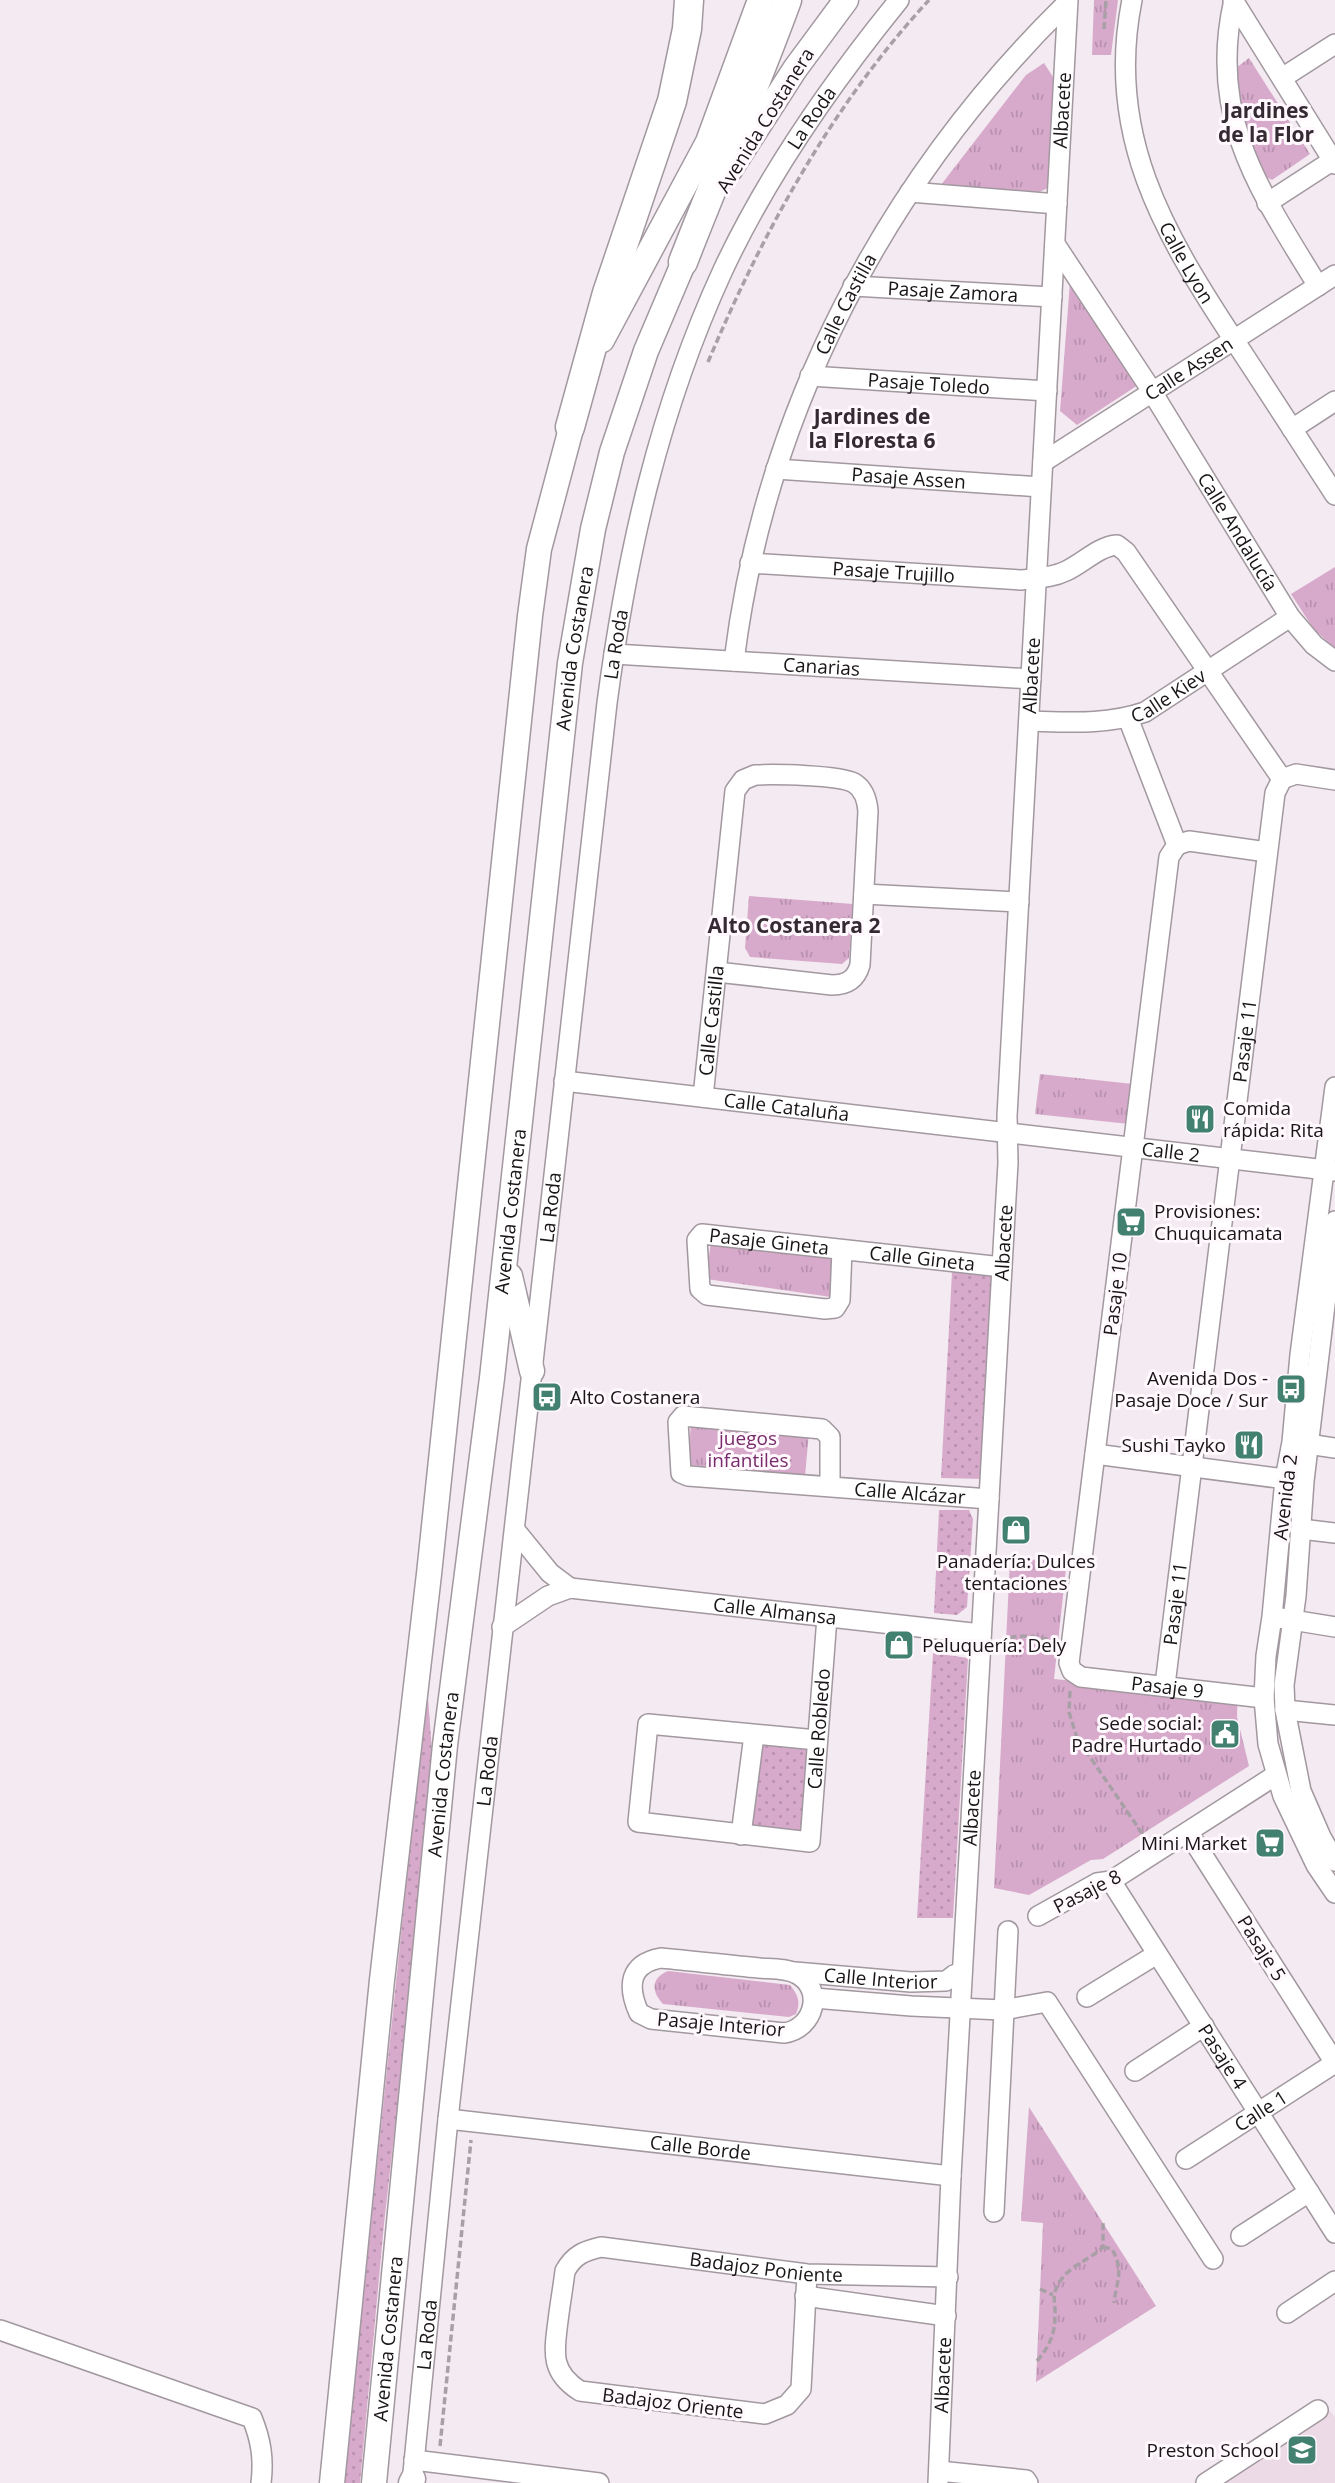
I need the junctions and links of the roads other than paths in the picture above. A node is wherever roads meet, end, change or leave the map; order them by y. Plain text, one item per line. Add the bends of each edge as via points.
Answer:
1 (689, 0) edge
2 (760, 0) edge
3 (787, 0) edge
4 (846, 0) edge
5 (900, 0) edge
6 (1132, 0) edge
7 (1234, 0) edge
8 (1067, 1) edge
9 (1335, 44) edge
10 (1282, 78) junction
11 (716, 149) junction
12 (1334, 161) edge
13 (910, 192) junction
14 (1267, 203) junction
15 (1057, 204) junction
16 (1055, 244) junction
17 (683, 261) junction
18 (1335, 275) edge
19 (853, 285) junction
20 (1318, 286) junction
21 (1052, 297) junction
22 (1234, 339) junction
23 (810, 376) junction
24 (1047, 391) junction
25 (1151, 392) junction
26 (1335, 401) edge
27 (570, 428) junction
28 (1292, 429) junction
29 (1043, 461) junction
30 (776, 469) junction
31 (1041, 487) junction
32 (1335, 495) edge
33 (750, 563) junction
34 (1037, 578) junction
35 (1290, 617) junction
36 (614, 654) junction
37 (734, 661) junction
38 (1335, 661) edge
39 (1207, 672) junction
40 (1031, 679) junction
41 (1128, 718) junction
42 (1029, 721) junction
43 (1282, 779) junction
44 (1335, 780) edge
45 (1177, 845) junction
46 (1267, 852) junction
47 (864, 894) junction
48 (1019, 902) junction
49 (717, 972) junction
50 (564, 1081) junction
51 (1335, 1087) edge
52 (703, 1097) junction
53 (1007, 1132) junction
54 (1133, 1147) junction
55 (1230, 1159) junction
56 (1329, 1170) edge
57 (1335, 1221) edge
58 (842, 1250) junction
59 (506, 1253) junction
60 (1002, 1267) junction
61 (1332, 1274) edge
62 (1327, 1360) edge
63 (532, 1371) junction
64 (1308, 1444) junction
65 (1335, 1448) edge
66 (1095, 1454) junction
67 (1192, 1467) junction
68 (1285, 1479) junction
69 (830, 1487) junction
70 (989, 1499) junction
71 (1301, 1528) junction
72 (514, 1530) junction
73 (1335, 1533) edge
74 (570, 1588) junction
75 (827, 1617) junction
76 (1272, 1617) junction
77 (1292, 1620) junction
78 (502, 1627) junction
79 (1335, 1627) edge
80 (981, 1639) junction
81 (1072, 1671) joint
82 (1165, 1685) junction
83 (1264, 1698) junction
84 (1285, 1710) junction
85 (1335, 1715) edge
86 (754, 1735) junction
87 (817, 1740) junction
88 (1276, 1775) junction
89 (1188, 1832) junction
90 (741, 1835) junction
91 (1335, 1861) edge
92 (1111, 1881) junction
93 (1335, 1893) edge
94 (1038, 1916) dead end
95 (1008, 1931) dead end
96 (1157, 1954) junction
97 (795, 1972) junction
98 (962, 1972) junction
99 (1087, 1997) dead end
100 (814, 1998) junction
101 (961, 2008) junction
102 (1003, 2010) junction
103 (1203, 2026) junction
104 (1335, 2063) edge
105 (1135, 2071) dead end
106 (1258, 2113) junction
107 (448, 2119) junction
108 (1186, 2159) dead end
109 (951, 2176) junction
110 (1309, 2192) junction
111 (993, 2212) dead end
112 (1335, 2232) edge
113 (1241, 2236) dead end
114 (1213, 2259) dead end
115 (807, 2274) junction
116 (948, 2277) junction
117 (1335, 2281) edge
118 (805, 2296) junction
119 (1287, 2313) dead end
120 (946, 2316) junction
121 (0, 2330) edge
122 (562, 2377) joint
123 (1318, 2410) dead end
124 (413, 2476) edge
125 (939, 2477) edge
126 (261, 2483) edge
127 (332, 2483) edge
128 (374, 2483) edge
129 (599, 2483) edge
130 (1028, 2483) edge
131 (1206, 2483) edge

1 - 27 highway via 673,102 607,293
2 - 11 main road, Avenida Costanera
3 - 11 highway via 755,88
4 - 17 main road, Avenida Costanera via 748,140
5 - 36 street, La Roda via 818,109 723,270 654,458 629,560
6 - 22 street, Calle Lyon via 1126,36 1126,89 1143,174 1175,245
7 - 10 street
7 - 14 street via 1229,99 1241,147
8 - 13 street, Calle Castilla via 982,94
8 - 15 street, Albacete
9 - 10 street
10 - 12 street
11 - 17 highway
11 - 27 main road, Avenida Costanera via 607,329
12 - 14 street
13 - 15 street
13 - 19 street, Calle Castilla
14 - 20 street
15 - 16 street, Albacete
16 - 21 street, Albacete
16 - 25 street, Calle Andalucía
17 - 59 main road, Avenida Costanera via 624,412 576,616
18 - 20 street, Calle Assen
19 - 21 street, Pasaje Zamora
19 - 23 street, Calle Castilla
20 - 22 street, Calle Assen
21 - 24 street, Albacete
22 - 25 street, Calle Assen
22 - 28 street, Calle Lyon
23 - 24 street, Pasaje Toledo
23 - 30 street, Calle Castilla
24 - 29 street, Albacete
25 - 29 street, Calle Assen
25 - 35 street, Calle Andalucía
26 - 28 street
27 - 127 main road, Avenida Costanera via 539,549 530,616
28 - 32 street, Calle Lyon
29 - 31 street, Albacete
30 - 31 street, Pasaje Assen
30 - 33 street, Calle Castilla
31 - 34 street, Albacete
33 - 34 street, Pasaje Trujillo
33 - 37 street, Calle Castilla
34 - 39 street, Pasaje Trujillo via 1064,573 1111,545 1122,547
34 - 40 street, Albacete
35 - 38 street, Calle Andalucía
35 - 39 street, Calle Kiev
36 - 37 street, Canarias
36 - 50 street, La Roda
37 - 40 street, Canarias
39 - 41 street, Calle Kiev via 1161,703
39 - 43 street
40 - 42 street, Albacete
41 - 42 street, Calle Kiev via 1101,723
41 - 45 street
42 - 48 street, Albacete
43 - 44 street via 1296,774
43 - 46 street, Pasaje 11 via 1275,793
45 - 46 street via 1189,841
45 - 54 street, Pasaje 10 via 1169,857
46 - 55 street, Pasaje 11
47 - 48 street
47 - 49 street via 860,965 851,980 832,985
47 - 49 street, Calle Castilla via 868,811 862,790 842,779 749,776 734,797
48 - 53 street, Albacete
49 - 52 street, Calle Castilla
50 - 52 street, Calle Cataluña
50 - 63 street, La Roda
51 - 56 street, Avenida 2
52 - 53 street, Calle Cataluña
53 - 54 street, Calle 2
53 - 60 street, Albacete
54 - 55 street, Calle 2
54 - 66 street, Pasaje 10
55 - 56 street, Calle 2
55 - 67 street, Pasaje 11
56 - 68 street, Avenida 2
57 - 61 street, Avenida 2
58 - 58 street, Pasaje Gineta via 702,1234 697,1240 700,1289 707,1295 835,1308 840,1300
58 - 60 street, Calle Gineta
59 - 63 main road
59 - 128 main road, Avenida Costanera via 445,1745
60 - 70 street, Albacete
61 - 62 street, Avenida 2
62 - 64 street, Avenida 2
63 - 72 street, La Roda
64 - 65 street
64 - 71 street, Avenida 2
66 - 67 street
66 - 81 street, Pasaje 10 via 1071,1642
67 - 68 street
67 - 82 street, Pasaje 11
68 - 76 street, Avenida 2
69 - 69 street, Calle Alcázar via 831,1437 822,1429 683,1416 678,1422 681,1473 688,1476
69 - 70 street, Calle Alcázar
70 - 80 street, Albacete
71 - 73 street
71 - 77 street, Avenida 2
72 - 74 street via 550,1573
72 - 78 street, La Roda
74 - 75 street, Calle Almansa
74 - 78 street via 548,1596
75 - 80 street, Calle Almansa
75 - 87 street, Calle Robledo
76 - 77 street
76 - 83 street, Avenida 2
77 - 79 street
77 - 84 street, Avenida 2
78 - 107 street, La Roda
80 - 98 street, Albacete
81 - 82 street, Pasaje 9 via 1081,1677
82 - 83 street, Pasaje 9
83 - 88 street, Avenida 2
84 - 85 street
84 - 91 street, Avenida 2 via 1301,1791
86 - 87 street
86 - 90 street
86 - 90 street via 648,1724 638,1822
87 - 90 street, Calle Robledo via 810,1842
88 - 89 street, Pasaje 8
88 - 93 street, Avenida 2 via 1304,1843
89 - 92 street, Pasaje 8
89 - 104 street, Pasaje 5
92 - 94 street, Pasaje 8 via 1092,1885
92 - 96 street, Pasaje 4
95 - 102 street
96 - 99 street
96 - 103 street, Pasaje 4
97 - 98 street, Calle Interior via 911,1982 946,1981
97 - 100 street via 812,1988
97 - 100 street, Pasaje Interior via 661,1958 638,1966 631,1990 639,2013 651,2019 784,2033 807,2020
98 - 101 street, Albacete
100 - 101 street, Calle Interior
101 - 102 street, Calle Interior
101 - 109 street, Albacete
102 - 111 street
102 - 114 street, Calle Interior via 1047,2002
103 - 105 street
103 - 106 street, Pasaje 4
104 - 106 street, Calle 1
106 - 108 street, Calle 1
106 - 110 street, Pasaje 4
107 - 109 street, Calle Borde
107 - 124 street, La Roda
109 - 116 street, Albacete
110 - 112 street, Pasaje 4
110 - 113 street
115 - 116 street, Badajoz Poniente
115 - 118 street
115 - 122 street, Badajoz Poniente via 601,2247 584,2251 565,2271 554,2350
116 - 120 street, Albacete
117 - 119 street
118 - 120 street, Badajoz Poniente
118 - 122 street, Badajoz Oriente via 800,2389 787,2405 765,2414 580,2391
120 - 125 street, Albacete
121 - 126 street via 252,2418 260,2438
123 - 131 street
124 - 129 street via 438,2463
125 - 130 street

